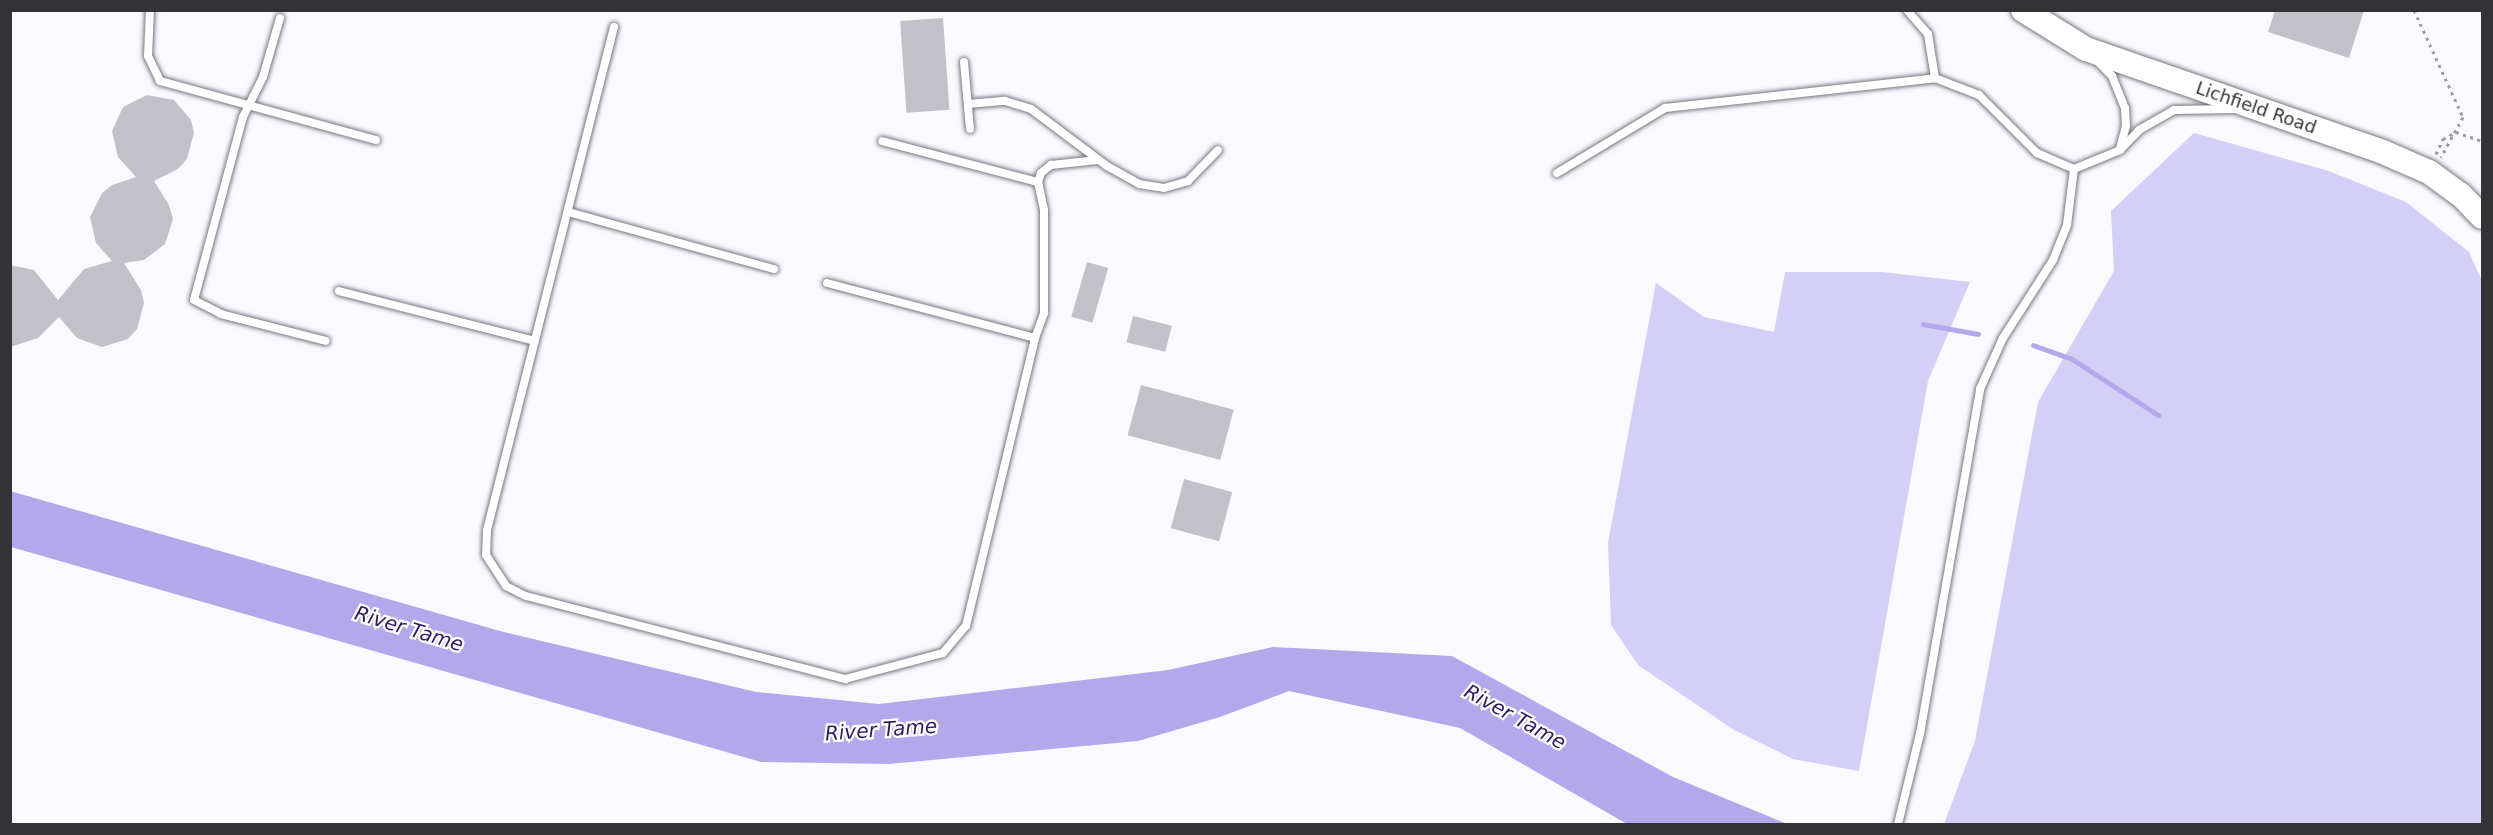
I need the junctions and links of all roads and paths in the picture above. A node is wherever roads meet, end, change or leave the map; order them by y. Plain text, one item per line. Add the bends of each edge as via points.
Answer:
1 (150, 10) edge
2 (1907, 10) edge
3 (2023, 10) edge
4 (2414, 10) edge
5 (280, 18) dead end
6 (614, 27) dead end
7 (2086, 49) junction
8 (964, 62) dead end
9 (1935, 78) junction
10 (968, 104) junction
11 (249, 106) junction
12 (2255, 108) junction
13 (970, 129) dead end
14 (2456, 132) junction
15 (376, 140) dead end
16 (882, 141) dead end
17 (2482, 141) edge
18 (1218, 150) dead end
19 (2120, 150) junction
20 (1098, 160) junction
21 (2074, 169) junction
22 (2429, 172) junction
23 (1557, 173) dead end
24 (1038, 182) junction
25 (568, 212) junction
26 (2482, 217) edge
27 (774, 269) dead end
28 (827, 283) dead end
29 (339, 291) dead end
30 (1035, 338) junction
31 (326, 341) dead end
32 (535, 341) junction
33 (1898, 825) edge

1 - 11 lane via 148,56 160,81
2 - 9 lane via 1928,34
3 - 7 highway, Lichfield Road
4 - 14 path via 2463,117
5 - 11 lane via 263,77
6 - 25 lane
7 - 12 highway, Lichfield Road
7 - 19 lane via 2112,76 2125,108 2126,126
8 - 10 lane
9 - 21 lane via 1979,94 2037,153
9 - 23 lane via 1665,108
10 - 13 lane
10 - 20 lane via 1005,101 1031,109
11 - 15 lane
11 - 31 lane via 194,300 220,314
12 - 19 lane via 2174,110 2139,130
12 - 22 highway, Lichfield Road
14 - 17 path
14 - 22 path
14 - 22 path via 2443,139
16 - 24 lane
18 - 20 lane via 1188,181 1164,188 1139,184
19 - 21 lane
20 - 24 lane via 1052,165 1041,173
21 - 33 lane via 2067,225 2053,260 2003,338 1980,389 1920,734
22 - 26 highway, Lichfield Road via 2461,195
24 - 30 lane via 1044,210 1044,313
25 - 27 lane
25 - 32 lane
28 - 30 lane
29 - 32 lane
30 - 32 lane via 966,626 943,652 845,679 526,596 506,586 486,555 487,530

